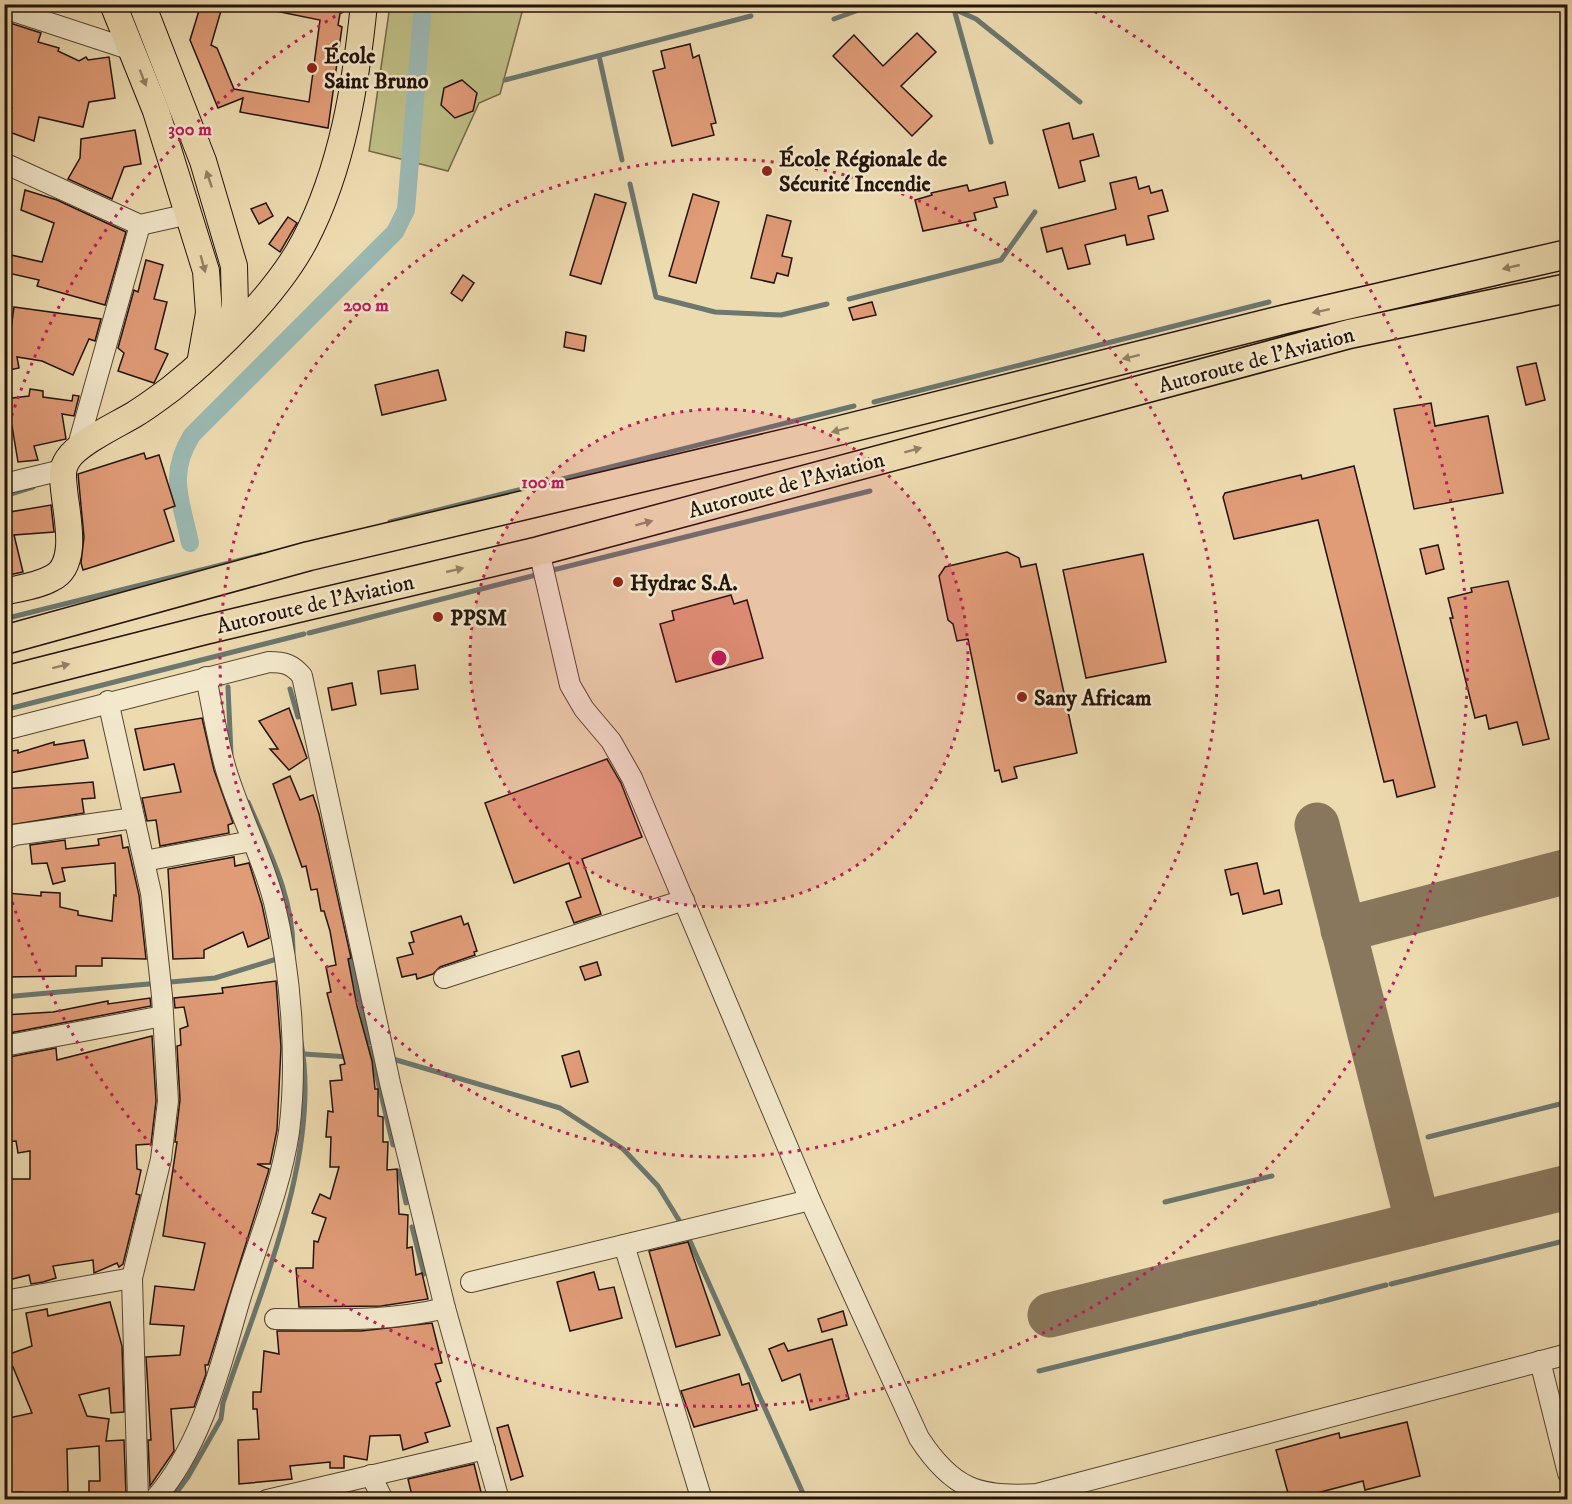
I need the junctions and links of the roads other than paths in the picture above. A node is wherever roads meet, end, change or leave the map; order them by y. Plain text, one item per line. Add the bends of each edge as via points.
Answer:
1 (113, 4) edge
2 (142, 4) edge
3 (364, 4) edge
4 (4, 8) edge
5 (132, 50) junction
6 (4, 163) edge
7 (189, 213) junction
8 (140, 225) junction
9 (1562, 254) edge
10 (1568, 288) edge
11 (228, 338) junction
12 (200, 364) junction
13 (77, 449) junction
14 (62, 470) junction
15 (4, 484) edge
16 (539, 551) junction
17 (4, 592) edge
18 (4, 640) edge
19 (206, 677) junction
20 (4, 681) edge
21 (108, 701) junction
22 (4, 730) edge
23 (134, 818) junction
24 (4, 840) edge
25 (252, 841) junction
26 (144, 861) junction
27 (684, 900) junction
28 (444, 978) dead end
29 (163, 1016) junction
30 (4, 1046) edge
31 (810, 1200) junction
32 (624, 1245) junction
33 (132, 1278) junction
34 (471, 1282) dead end
35 (4, 1301) edge
36 (445, 1308) junction
37 (275, 1319) dead end
38 (1568, 1353) edge
39 (1540, 1361) junction
40 (485, 1449) junction
41 (1568, 1473) edge
42 (371, 1475) junction
43 (701, 1497) dead end
44 (138, 1500) edge
45 (154, 1500) edge
46 (267, 1500) edge
47 (382, 1500) edge
48 (499, 1500) edge

1 - 5 main road
11 -> 2 main road via 236,287 232,255 203,161
3 - 11 main road via 357,73 320,208 304,243 280,277
4 - 5 street
5 -> 7 main road
6 - 8 street
7 - 8 street
7 -> 12 main road via 209,291
8 - 13 street
9 -> 18 highway, Autoroute de l'Aviation via 309,556
16 -> 10 highway, Autoroute de l'Aviation via 1349,334
11 - 12 main road
12 - 13 main road via 138,413
13 - 14 main road
14 - 15 street
14 - 17 main road via 68,546 64,567 53,578
20 -> 16 highway, Autoroute de l'Aviation
16 - 27 street via 570,686 611,741 632,778
19 - 21 street
19 - 25 street via 225,766
19 - 36 street via 269,662 294,667 302,676 390,1083
21 - 22 street
21 - 23 street
23 - 24 street via 14,835
23 - 26 street
25 - 26 street
25 - 45 street via 273,900 285,964 293,1095 288,1134 276,1189 204,1413 183,1458
26 - 29 street via 152,893
27 - 28 street
27 - 31 street
29 - 30 street
29 - 33 street via 167,1113 161,1159
31 - 32 street
31 - 39 street via 924,1445 948,1475 973,1489 1001,1496 1037,1494
32 - 34 street
32 - 43 street
33 - 35 street
33 - 44 street
36 - 37 street via 370,1320
36 - 40 street
38 - 39 street
39 - 41 street
40 - 42 street
40 - 48 street
42 - 46 street
42 - 47 street

